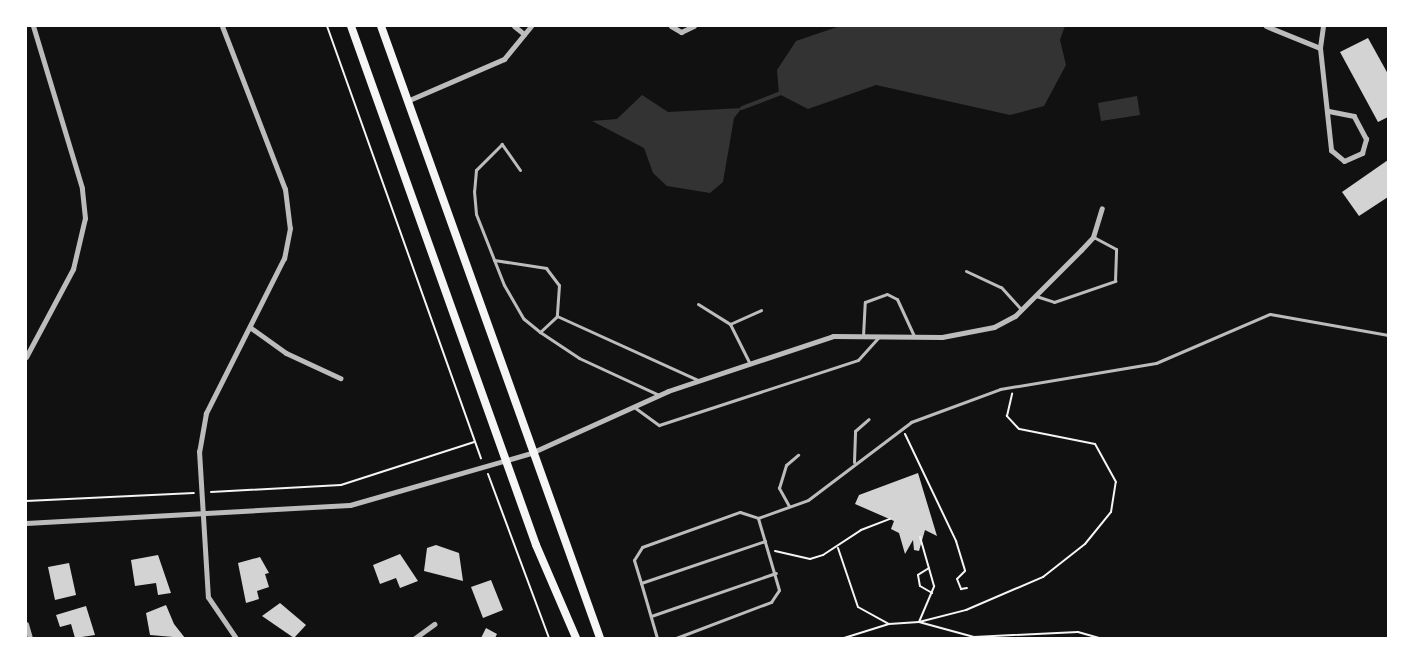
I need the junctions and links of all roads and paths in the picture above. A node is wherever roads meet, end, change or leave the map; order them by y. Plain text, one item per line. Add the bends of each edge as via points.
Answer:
1 (33, 26) edge
2 (222, 26) edge
3 (327, 26) edge
4 (351, 26) edge
5 (381, 26) edge
6 (514, 26) edge
7 (531, 26) edge
8 (670, 26) edge
9 (694, 26) edge
10 (1266, 26) edge
11 (1323, 26) edge
12 (524, 34) junction
13 (1320, 48) junction
14 (407, 101) junction
15 (1328, 111) junction
16 (520, 170) dead end
17 (1102, 208) dead end
18 (1093, 237) junction
19 (494, 260) junction
20 (966, 271) dead end
21 (1036, 296) junction
22 (698, 304) dead end
23 (761, 310) dead end
24 (1022, 310) junction
25 (557, 316) junction
26 (730, 324) junction
27 (251, 328) junction
28 (540, 332) junction
29 (1389, 335) edge
30 (863, 336) junction
31 (879, 337) junction
32 (914, 338) junction
33 (26, 357) edge
34 (750, 364) junction
35 (340, 378) dead end
36 (700, 380) junction
37 (1016, 387) junction
38 (659, 395) junction
39 (634, 407) junction
40 (869, 418) dead end
41 (898, 429) junction
42 (531, 453) junction
43 (798, 455) dead end
44 (506, 460) junction
45 (854, 462) junction
46 (494, 490) dead end
47 (200, 492) junction
48 (26, 501) edge
49 (789, 506) junction
50 (200, 512) junction
51 (758, 518) junction
52 (890, 519) dead end
53 (26, 523) edge
54 (920, 537) dead end
55 (765, 541) junction
56 (838, 548) junction
57 (768, 549) junction
58 (929, 568) junction
59 (776, 573) junction
60 (641, 583) junction
61 (967, 588) dead end
62 (932, 593) junction
63 (651, 616) junction
64 (874, 619) junction
65 (919, 622) junction
66 (26, 624) edge
67 (434, 624) dead end
68 (889, 624) junction
69 (873, 628) junction
70 (30, 639) edge
71 (236, 639) edge
72 (415, 639) edge
73 (549, 639) edge
74 (576, 639) edge
75 (600, 639) edge
76 (657, 639) edge
77 (676, 639) edge
78 (844, 639) edge
79 (1099, 639) edge

1 - 33 street via 82,188 85,218 72,269
2 - 27 street via 285,189 290,228 284,258
3 - 47 path via 380,162 474,442 341,485
4 - 44 main road
5 - 14 main road
6 - 12 street
7 - 12 street
8 - 9 street via 681,32
10 - 13 street
11 - 13 street
12 - 14 street via 504,59
13 - 15 street
14 - 42 main road
15 - 15 street via 1354,116 1366,139 1362,153 1344,160 1331,150
16 - 19 lane via 502,144 476,170 476,214
17 - 18 street
18 - 21 street
18 - 21 lane via 1116,249 1115,281 1054,302
19 - 25 lane via 546,268 559,285
19 - 28 lane via 524,319
20 - 24 lane via 1001,287
21 - 24 street
22 - 26 lane
23 - 26 lane
24 - 32 street via 994,327
25 - 28 lane
25 - 36 lane
26 - 34 lane
27 - 35 street via 286,353
27 - 47 street via 206,413 199,452
28 - 38 lane via 579,358
29 - 37 lane via 1270,314 1155,363
30 - 31 street
30 - 32 lane via 865,302 887,294 897,299
30 - 34 street via 833,336
31 - 32 street
31 - 39 lane via 858,360 659,425
34 - 36 street
36 - 38 street
37 - 41 lane via 979,395
37 - 65 path via 1007,416 1012,424 1095,444 1116,482 1111,512 1085,544 1043,577 986,603
38 - 39 street
39 - 42 street
40 - 45 lane via 855,431
41 - 45 lane
41 - 61 path via 912,440 956,541 965,571 957,579 961,590
42 - 44 street
42 - 75 main road
43 - 49 lane via 786,465 779,488
44 - 50 street via 350,505
44 - 74 main road
45 - 49 lane via 820,492
46 - 73 path
47 - 48 path
47 - 50 street
49 - 51 lane
50 - 53 street
50 - 71 street via 208,597
51 - 55 lane
51 - 60 lane via 740,512 642,547 634,560
52 - 56 path via 861,530
54 - 58 path
55 - 57 lane
55 - 60 lane
56 - 57 path via 810,559
56 - 64 path via 851,594
57 - 59 lane
58 - 62 path
58 - 62 path via 918,576 920,586
59 - 63 lane
59 - 77 lane via 779,590 771,603
60 - 63 lane
62 - 65 path
63 - 76 lane
64 - 68 path
64 - 69 path
65 - 68 path
65 - 79 path via 953,635 1078,632
66 - 70 street
67 - 72 street
68 - 69 path
69 - 78 path

